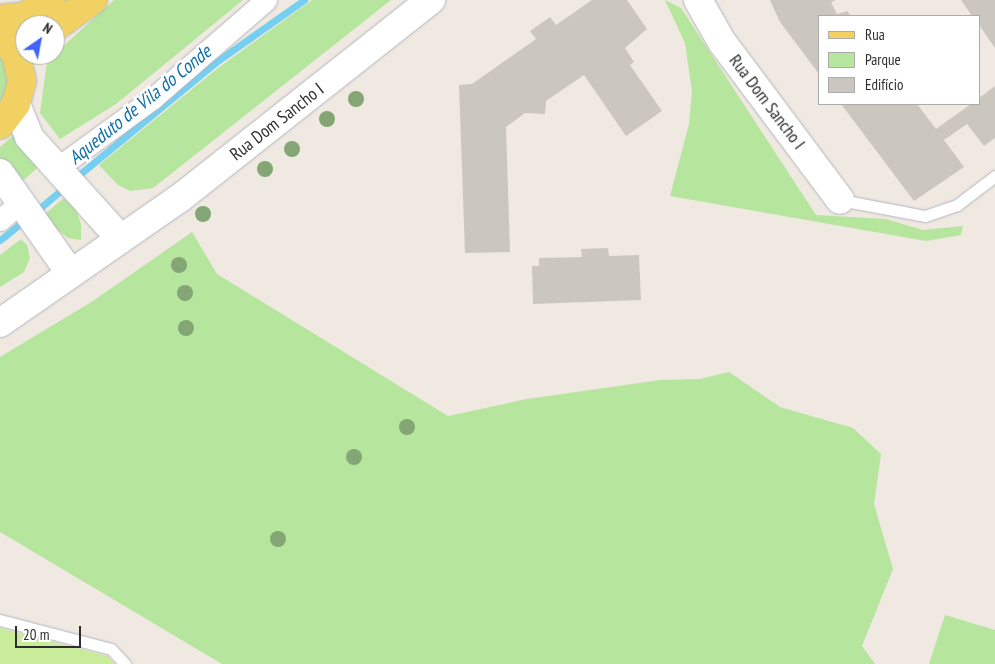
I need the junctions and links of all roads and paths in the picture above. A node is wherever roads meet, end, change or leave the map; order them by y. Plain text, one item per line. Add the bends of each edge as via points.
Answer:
1 (51, 0) edge
2 (93, 0) edge
3 (266, 0) edge
4 (431, 0) edge
5 (698, 0) edge
6 (0, 19) edge
7 (65, 20) edge
8 (0, 33) edge
9 (15, 54) edge
10 (25, 65) edge
11 (16, 104) junction
12 (0, 125) edge
13 (57, 168) junction
14 (0, 173) edge
15 (995, 176) edge
16 (840, 200) joint
17 (20, 202) junction
18 (0, 220) edge
19 (121, 239) junction
20 (72, 274) junction
21 (0, 323) edge
22 (0, 620) edge
23 (125, 664) edge

1 - 6 main road via 25,16
2 - 7 main road
3 - 13 street via 152,99
4 - 19 street, Rua Dom Sancho I via 180,198
5 - 16 street, Rua Dom Sancho I via 722,42
8 - 9 main road
10 - 11 main road
11 - 12 main road
11 - 13 street via 29,137
13 - 19 street
14 - 17 street
15 - 16 lane via 957,204 925,216
17 - 18 street
17 - 20 street
19 - 20 street, Rua Dom Sancho I
20 - 21 street, Rua Dom Sancho I
22 - 23 lane via 111,649

